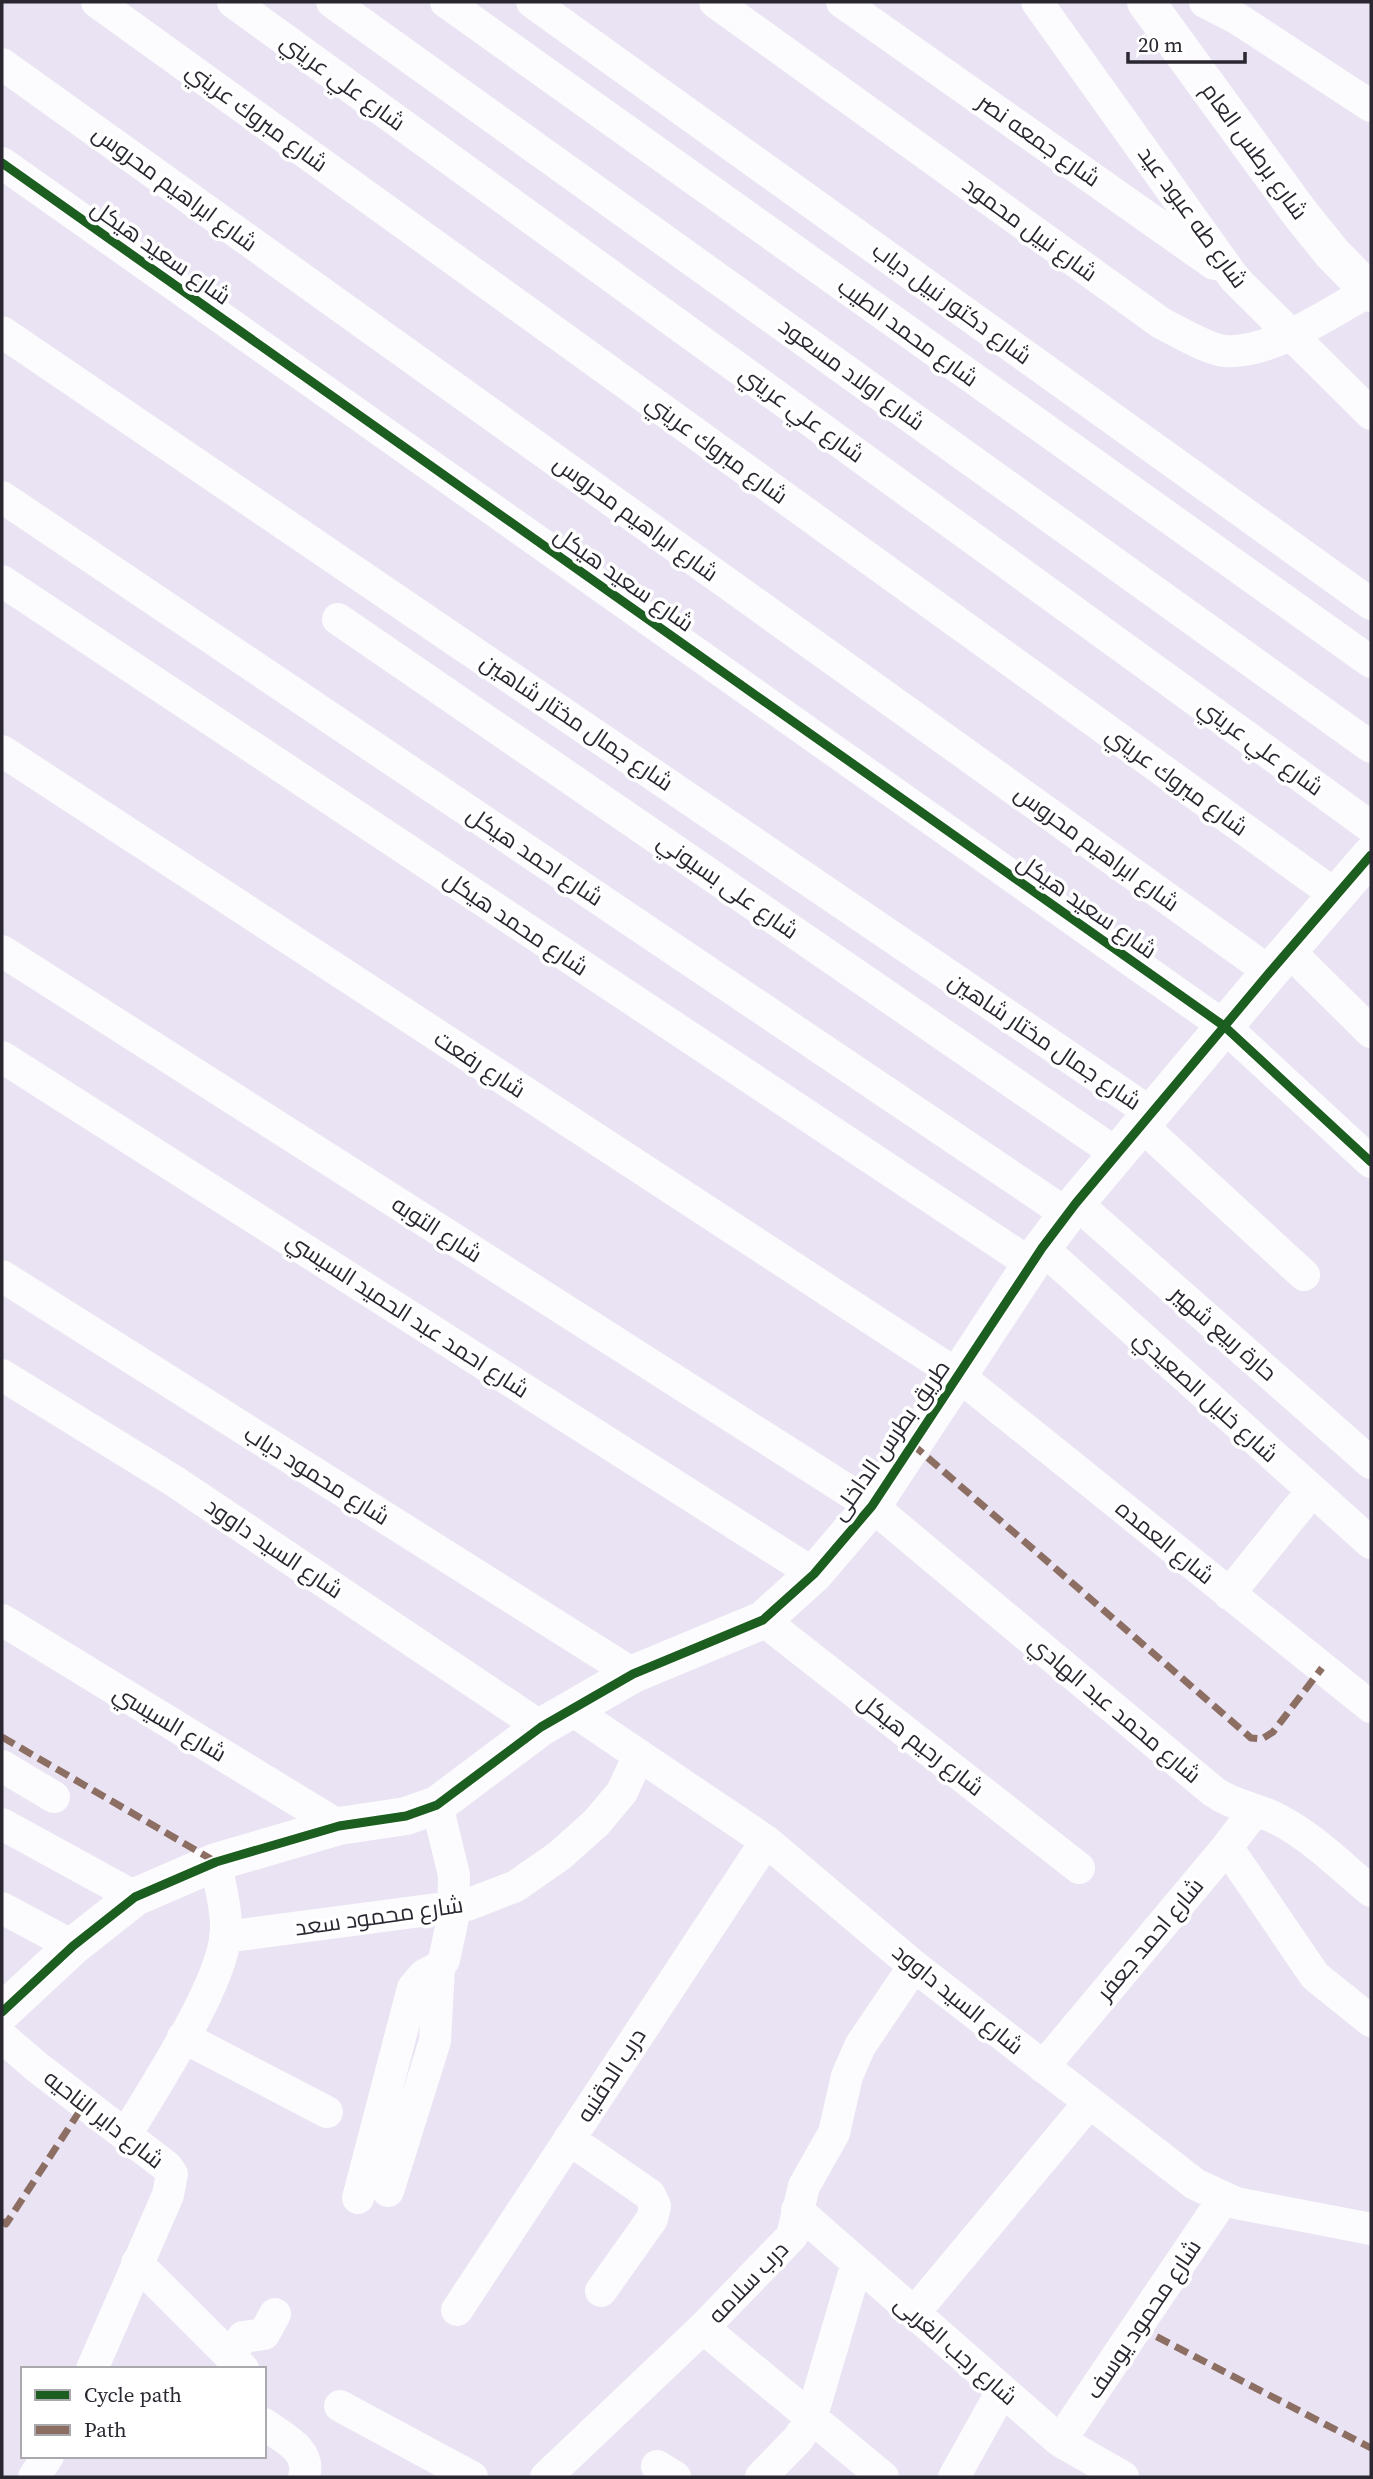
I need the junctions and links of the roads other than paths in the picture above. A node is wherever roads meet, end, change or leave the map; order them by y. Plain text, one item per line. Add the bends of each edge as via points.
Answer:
1 (97, 2) edge
2 (233, 2) edge
3 (332, 2) edge
4 (446, 2) edge
5 (532, 2) edge
6 (715, 2) edge
7 (842, 2) edge
8 (1037, 2) edge
9 (1146, 2) edge
10 (1205, 2) edge
11 (2, 64) edge
12 (1371, 106) edge
13 (2, 163) edge
14 (1235, 279) junction
15 (1370, 292) edge
16 (2, 332) edge
17 (1292, 335) junction
18 (1371, 414) edge
19 (2, 497) edge
20 (2, 581) edge
21 (1371, 604) edge
22 (338, 619) dead end
23 (1371, 662) edge
24 (500, 670) junction
25 (471, 710) junction
26 (1371, 747) edge
27 (2, 751) edge
28 (1370, 852) edge
29 (1337, 896) junction
30 (2, 951) edge
31 (1279, 961) junction
32 (1224, 1026) junction
33 (1371, 1032) edge
34 (2, 1057) edge
35 (1146, 1119) junction
36 (1117, 1154) junction
37 (1371, 1162) edge
38 (1072, 1208) junction
39 (1036, 1256) junction
40 (1304, 1275) dead end
41 (2, 1276) edge
42 (2, 1375) edge
43 (959, 1376) junction
44 (1371, 1463) edge
45 (1312, 1491) junction
46 (872, 1506) junction
47 (1371, 1543) edge
48 (814, 1574) junction
49 (1230, 1594) junction
50 (2, 1620) edge
51 (763, 1620) junction
52 (633, 1674) junction
53 (1371, 1707) edge
54 (557, 1718) junction
55 (639, 1755) junction
56 (2, 1766) edge
57 (54, 1797) dead end
58 (436, 1805) junction
59 (1255, 1810) junction
60 (2, 1824) edge
61 (339, 1826) junction
62 (766, 1841) junction
63 (1227, 1847) junction
64 (216, 1862) junction
65 (1079, 1868) dead end
66 (1371, 1891) edge
67 (135, 1897) junction
68 (453, 1907) junction
69 (2, 1908) edge
70 (225, 1937) junction
71 (73, 1946) junction
72 (439, 1966) junction
73 (914, 1966) junction
74 (9, 1997) edge
75 (1371, 2021) edge
76 (2, 2037) edge
77 (183, 2037) junction
78 (1043, 2067) junction
79 (1088, 2103) junction
80 (327, 2112) dead end
81 (126, 2135) junction
82 (569, 2139) junction
83 (388, 2191) dead end
84 (358, 2198) dead end
85 (1224, 2198) junction
86 (797, 2210) junction
87 (1371, 2229) edge
88 (137, 2263) junction
89 (857, 2263) junction
90 (601, 2291) dead end
91 (457, 2310) dead end
92 (914, 2313) junction
93 (275, 2314) dead end
94 (703, 2328) junction
95 (236, 2362) edge
96 (93, 2367) edge
97 (1002, 2391) junction
98 (340, 2406) dead end
99 (811, 2419) junction
100 (266, 2425) edge
101 (1060, 2441) junction
102 (47, 2458) edge
103 (34, 2477) edge
104 (304, 2477) edge
105 (472, 2477) edge
106 (546, 2477) edge
107 (761, 2477) edge
108 (883, 2477) edge
109 (954, 2477) edge
110 (1123, 2477) edge

1 - 29 street, شارع مبروك عريني
2 - 28 street, شارع علي عريني
3 - 26 street, شارع اولاد مسعود
4 - 23 street, شارع محمد الطيب
5 - 21 street, شارع دكتور نبيل دياب
6 - 17 street, شارع نبيل محمود via 1161,323 1224,351
7 - 14 street, شارع جمعه نصر
8 - 14 street, شارع طه عبود عيد
9 - 15 street, شارع برطس العام via 1299,212
10 - 12 street
11 - 31 street, شارع ابراهيم محروس
13 - 32 street, شارع سعيد هيكل
14 - 17 street, شارع طه عبود عيد
15 - 17 street, شارع نبيل محمود
16 - 24 street, شارع جمال مختار شاهين
17 - 18 street, شارع طه عبود عيد
19 - 38 street, شارع احمد هيكل
20 - 39 street, شارع محمد هيكل
22 - 25 street, شارع على بسيوني
24 - 25 street
24 - 35 street, شارع جمال مختار شاهين
25 - 36 street, شارع على بسيوني
27 - 43 street, شارع رفعت
28 - 29 street, طريق بطرس الداخلى
29 - 31 street, طريق بطرس الداخلى
30 - 46 street, شارع التوبه
31 - 32 street, طريق بطرس الداخلى
31 - 33 street, شارع ابراهيم محروس
32 - 35 street, طريق بطرس الداخلى
32 - 37 street, شارع سعيد هيكل
34 - 48 street, شارع احمد عبد الحميد السيسي
35 - 36 street, طريق بطرس الداخلى
35 - 40 street, شارع جمال مختار شاهين
36 - 38 street, طريق بطرس الداخلى
38 - 39 street, طريق بطرس الداخلى
38 - 44 street, حارة ربيع شهير
39 - 43 street, طريق بطرس الداخلى
39 - 45 street, شارع خليل الصعيدي
41 - 52 street, شارع محمود دياب
42 - 54 street, شارع السيد داوود
43 - 46 street, طريق بطرس الداخلى
43 - 49 street, شارع العمده
45 - 47 street, شارع خليل الصعيدي
45 - 49 street
46 - 48 street, طريق بطرس الداخلى
46 - 59 street, شارع محمد عبد الهادي via 1214,1792
48 - 51 street, طريق بطرس الداخلى
49 - 53 street, شارع العمده
50 - 61 street, شارع السيسي
51 - 52 street, طريق بطرس الداخلى
51 - 65 street, شارع رحيم هيكل
52 - 54 street, طريق بطرس الداخلى
54 - 55 street, شارع السيد داوود
54 - 58 street, طريق بطرس الداخلى
55 - 62 street, شارع السيد داوود
55 - 68 street, شارع محمود سعد via 622,1792 559,1856 516,1886
56 - 57 street
58 - 61 street, طريق بطرس الداخلى via 406,1816
58 - 68 street via 454,1875
59 - 63 street, شارع احمد جعفر
59 - 66 street, شارع محمد عبد الهادي via 1294,1829
60 - 67 street
61 - 64 street, طريق بطرس الداخلى
62 - 73 street, شارع السيد داوود
62 - 82 street, درب الدقنيه
63 - 75 street via 1315,1976
63 - 78 street, شارع احمد جعفر
64 - 67 street, طريق بطرس الداخلى
64 - 70 street
67 - 71 street, طريق بطرس الداخلى
68 - 70 street, شارع محمود سعد
68 - 72 street
69 - 71 street
70 - 77 street via 223,1952
71 - 74 street, طريق بطرس الداخلى
72 - 83 street via 435,2041
72 - 84 street via 413,1989
73 - 78 street, شارع السيد داوود
73 - 86 street, درب سلامه via 857,2053 834,2133 804,2186
76 - 81 street, شارع داير الناحيه
77 - 80 street
77 - 81 street
78 - 79 street, شارع السيد داوود
79 - 85 street, شارع السيد داوود via 1195,2184
79 - 92 street
81 - 88 street, شارع داير الناحيه via 172,2174 168,2195
82 - 90 street via 650,2195 655,2206 652,2219
82 - 91 street, درب الدقنيه
85 - 87 street, شارع السيد داوود
85 - 101 street, شارع محمود يوسف
86 - 89 street, شارع رجب الغربى
86 - 94 street, درب سلامه via 792,2236
88 - 95 street
88 - 96 street, شارع داير الناحيه
89 - 92 street, شارع رجب الغربى
89 - 99 street
92 - 97 street, شارع رجب الغربى
93 - 95 street via 264,2334 243,2337
94 - 99 street
94 - 106 street, درب سلامه
97 - 101 street, شارع رجب الغربى
97 - 109 street
98 - 105 street
99 - 107 street
99 - 108 street
100 - 104 street via 305,2457
101 - 110 street, شارع رجب الغربى
102 - 103 street

